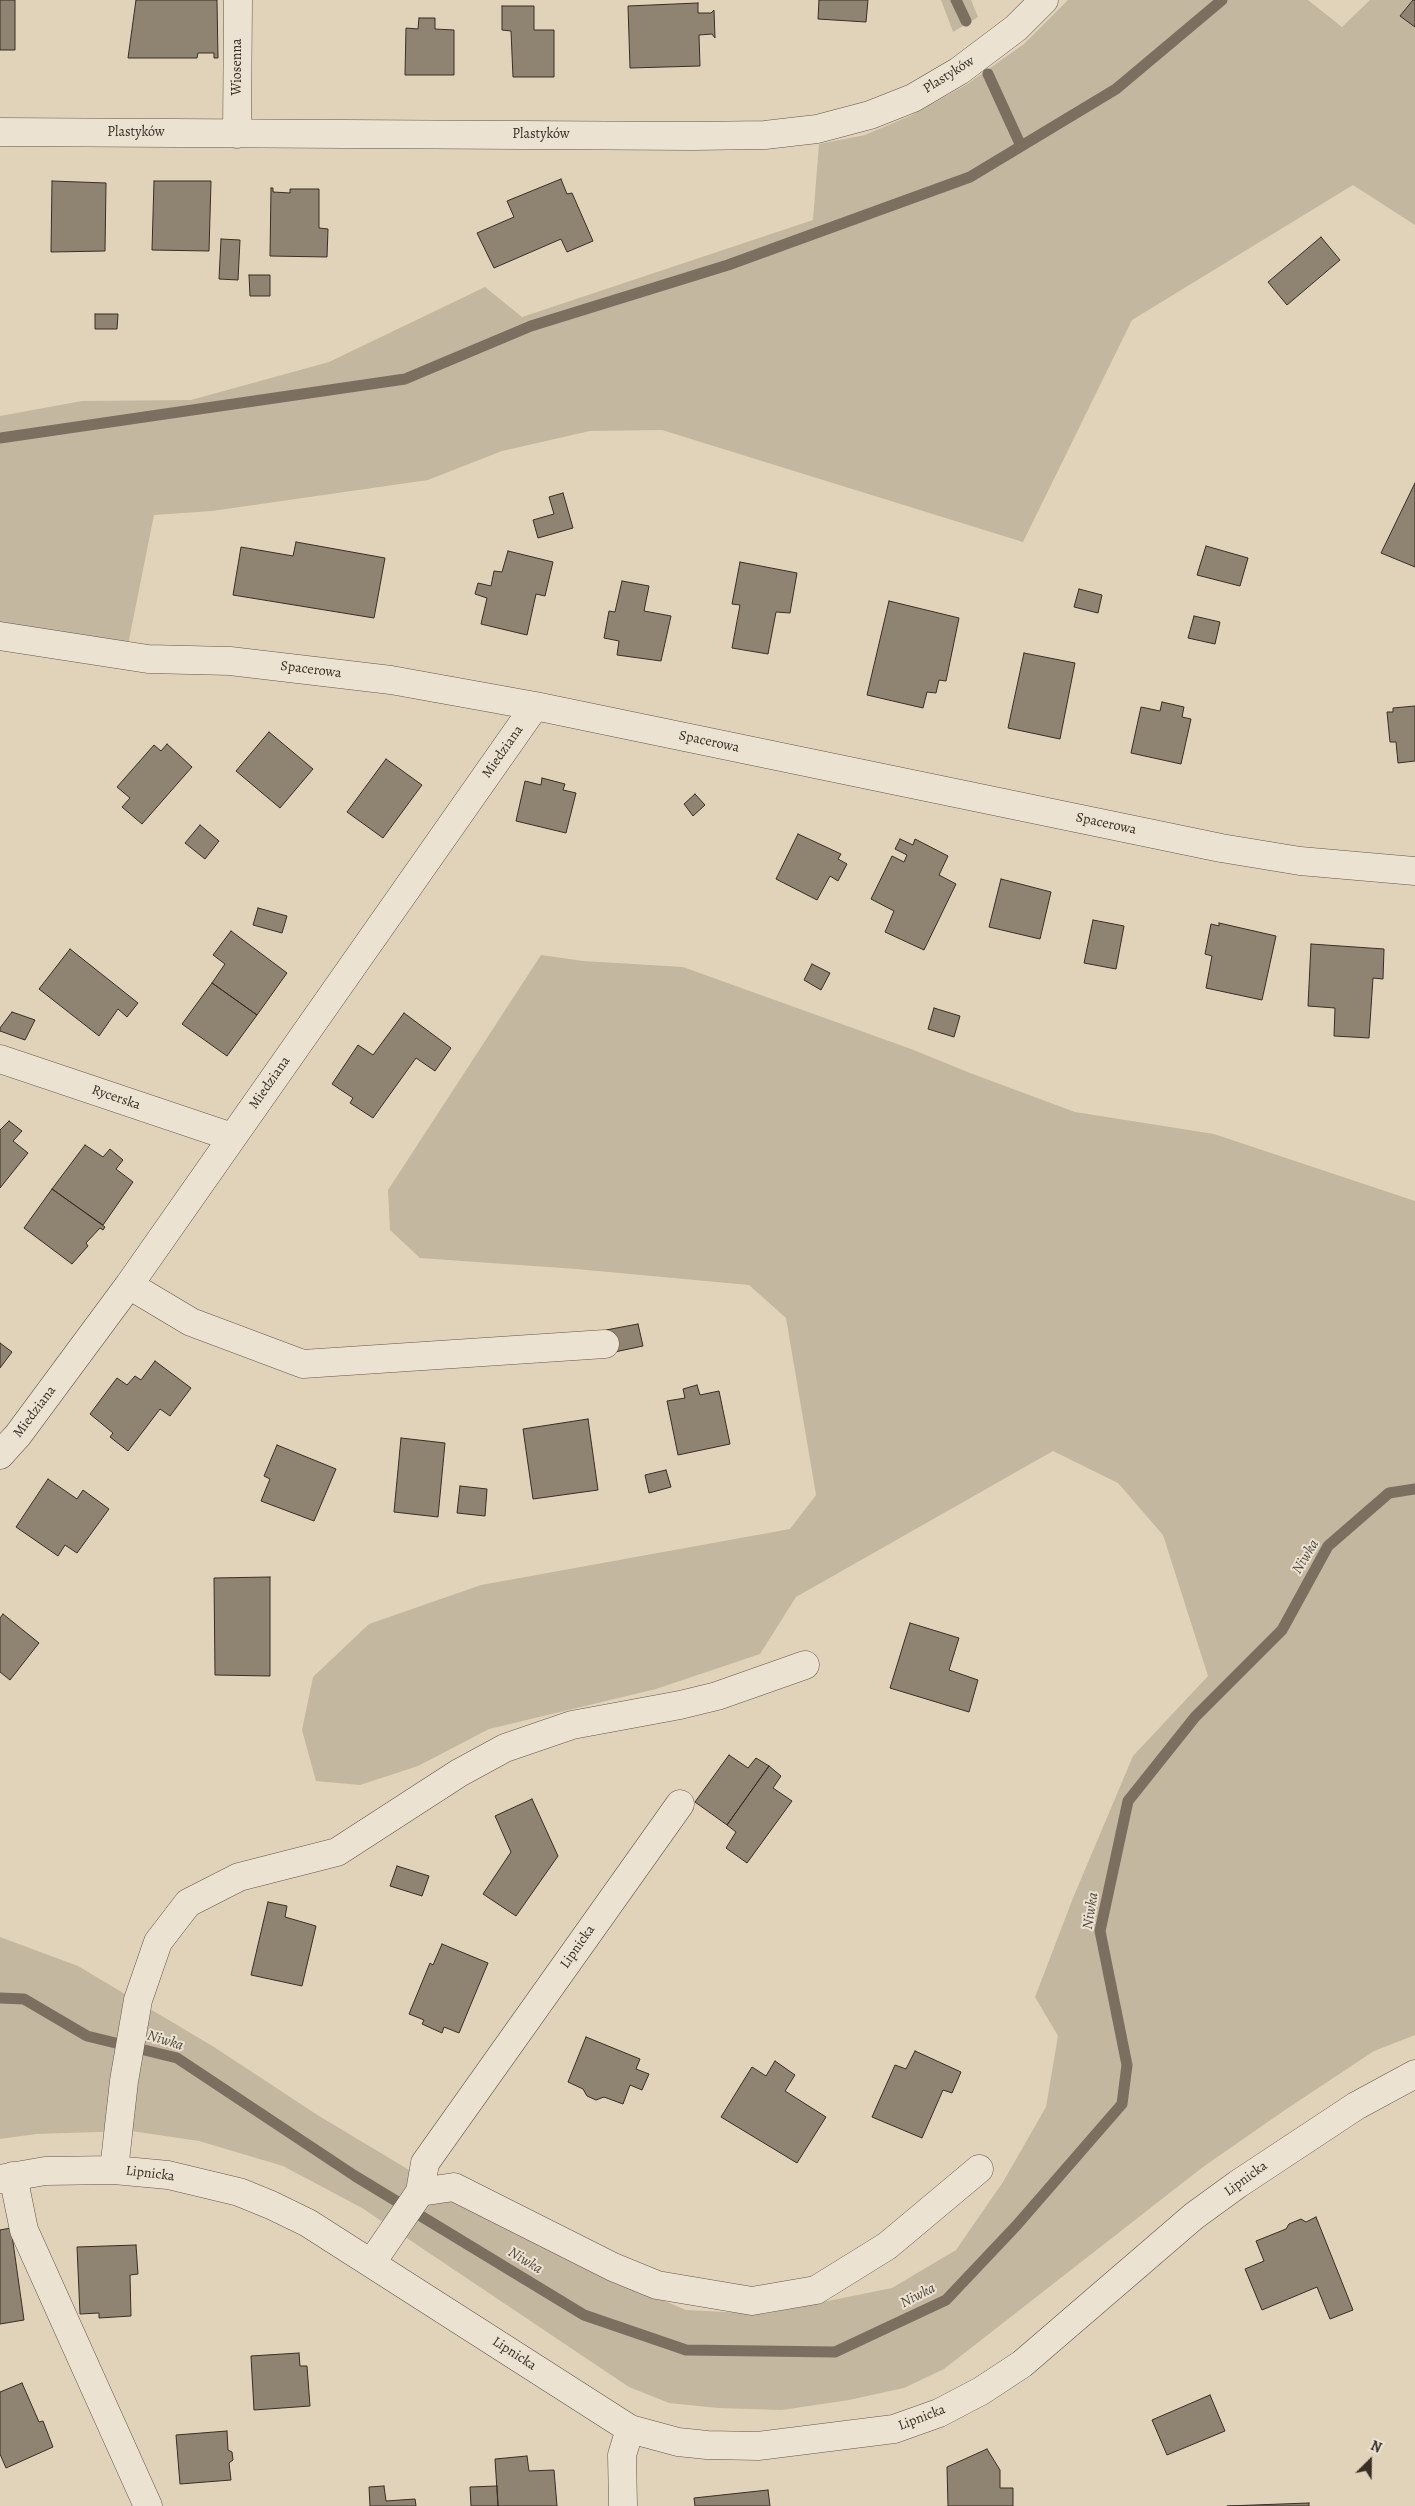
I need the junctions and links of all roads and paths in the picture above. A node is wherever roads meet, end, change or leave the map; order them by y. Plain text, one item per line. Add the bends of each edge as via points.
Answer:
1 (238, 0) edge
2 (1044, 0) edge
3 (0, 132) edge
4 (237, 134) junction
5 (0, 636) edge
6 (535, 706) junction
7 (1415, 871) edge
8 (0, 1059) edge
9 (232, 1137) junction
10 (129, 1285) junction
11 (605, 1344) dead end
12 (0, 1455) edge
13 (805, 1665) dead end
14 (680, 1804) dead end
15 (1415, 2074) edge
16 (979, 2169) dead end
17 (114, 2170) junction
18 (6, 2177) edge
19 (420, 2192) junction
20 (380, 2252) junction
21 (630, 2429) junction
22 (148, 2506) edge
23 (623, 2506) edge

1 - 4 street, Wiosenna
2 - 4 street, Plastyków via 1016,28 959,71 913,98 870,116 817,128 765,135 693,136
3 - 4 street, Plastyków
5 - 6 street, Spacerowa via 148,659 230,661 391,680
6 - 7 street, Spacerowa via 1221,848 1300,861
6 - 9 street, Miedziana
8 - 9 street, Rycerska
9 - 10 street, Miedziana
10 - 11 street via 191,1322 303,1364
10 - 12 street, Miedziana
13 - 17 street via 717,1696 572,1725 505,1748 459,1773 337,1852 239,1877 188,1903 158,1942 138,2000 124,2081
14 - 19 street, Lipnicka via 425,2163
15 - 21 street, Lipnicka via 1356,2106 1238,2184 1194,2216 1022,2364 938,2414 894,2429 758,2446 678,2442
16 - 19 street via 887,2246 816,2290 752,2301 658,2285 613,2268 454,2187
17 - 18 street, Lipnicka via 45,2171
17 - 20 street, Lipnicka via 168,2175 238,2192
18 - 22 street via 24,2230
19 - 20 street, Lipnicka
20 - 21 street, Lipnicka
21 - 23 street via 622,2455

